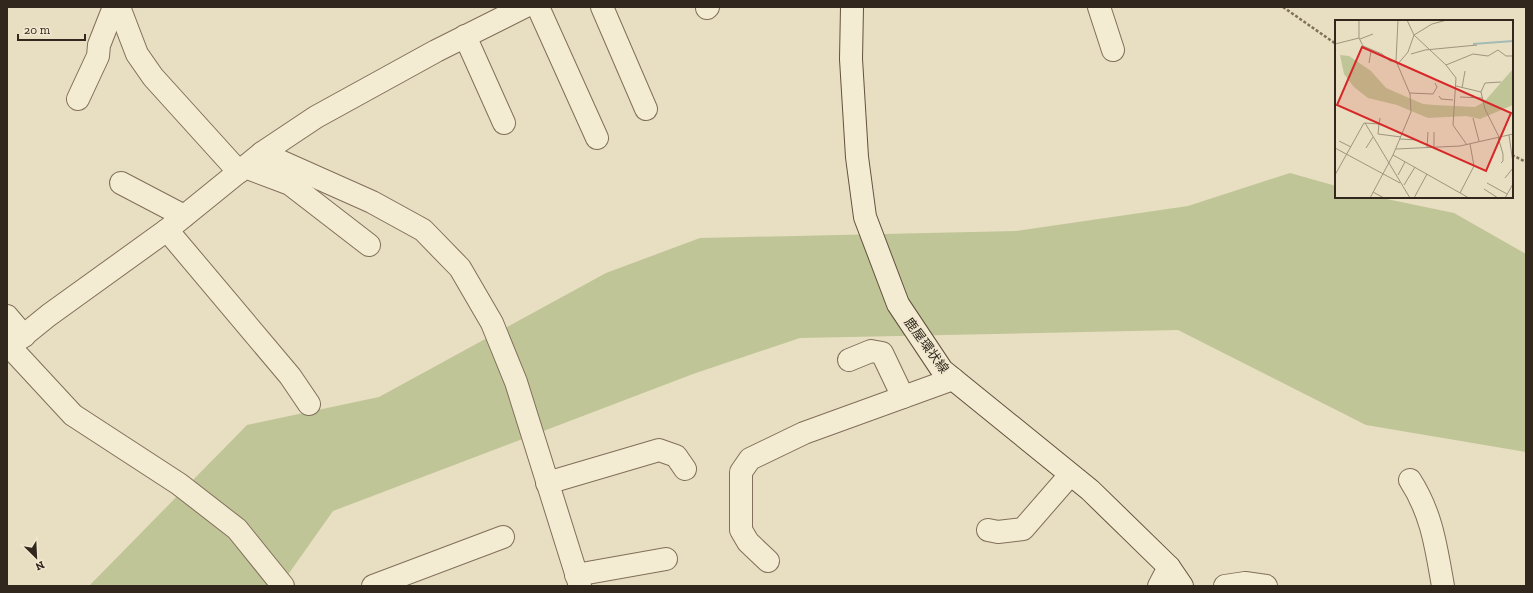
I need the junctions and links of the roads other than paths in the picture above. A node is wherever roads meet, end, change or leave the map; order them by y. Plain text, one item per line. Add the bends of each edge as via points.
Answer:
1 (114, 7) edge
2 (119, 7) edge
3 (524, 7) edge
4 (538, 7) edge
5 (602, 7) edge
6 (852, 7) edge
7 (1099, 7) edge
8 (466, 36) junction
9 (1113, 50) dead end
10 (78, 99) dead end
11 (646, 109) dead end
12 (504, 123) dead end
13 (597, 138) dead end
14 (262, 153) junction
15 (242, 169) junction
16 (121, 183) dead end
17 (184, 216) junction
18 (167, 230) junction
19 (369, 245) dead end
20 (7, 316) edge
21 (14, 344) edge
22 (849, 360) dead end
23 (952, 379) junction
24 (903, 397) junction
25 (309, 404) dead end
26 (685, 469) dead end
27 (1070, 475) junction
28 (1410, 480) dead end
29 (547, 483) junction
30 (988, 530) dead end
31 (503, 537) dead end
32 (666, 559) dead end
33 (768, 561) dead end
34 (1169, 567) junction
35 (578, 581) edge
36 (283, 586) edge
37 (373, 586) edge
38 (1159, 586) edge
39 (1182, 586) edge
40 (1225, 586) edge
41 (1266, 586) edge
42 (1443, 586) edge

1 - 10 street via 99,45 98,56
2 - 15 street via 137,54 153,77
3 - 8 street
4 - 13 street
5 - 11 street
6 - 23 street, 鹿屋環状線 via 851,59 857,157 865,217 898,304 942,370
7 - 9 street
8 - 12 street
8 - 14 street via 316,117
14 - 15 street
14 - 29 street via 372,202 422,230 460,268 492,323 516,382
15 - 17 street
15 - 19 street via 290,184
16 - 17 street
17 - 18 street
18 - 21 street via 49,315
18 - 25 street via 290,376
20 - 21 street
21 - 36 street via 73,415 179,484 237,530
22 - 24 street via 871,351 882,353
23 - 24 street
23 - 27 street, 鹿屋環状線
24 - 33 street via 804,433 750,459 740,472 741,530 748,542
26 - 29 street via 676,456 659,450
27 - 30 street via 1023,529 998,532
27 - 34 street, 鹿屋環状線 via 1090,490
28 - 42 street via 1422,499 1432,527
29 - 35 street
31 - 37 street
32 - 35 street
34 - 38 street
34 - 39 street, 鹿屋環状線
40 - 41 street via 1245,583

